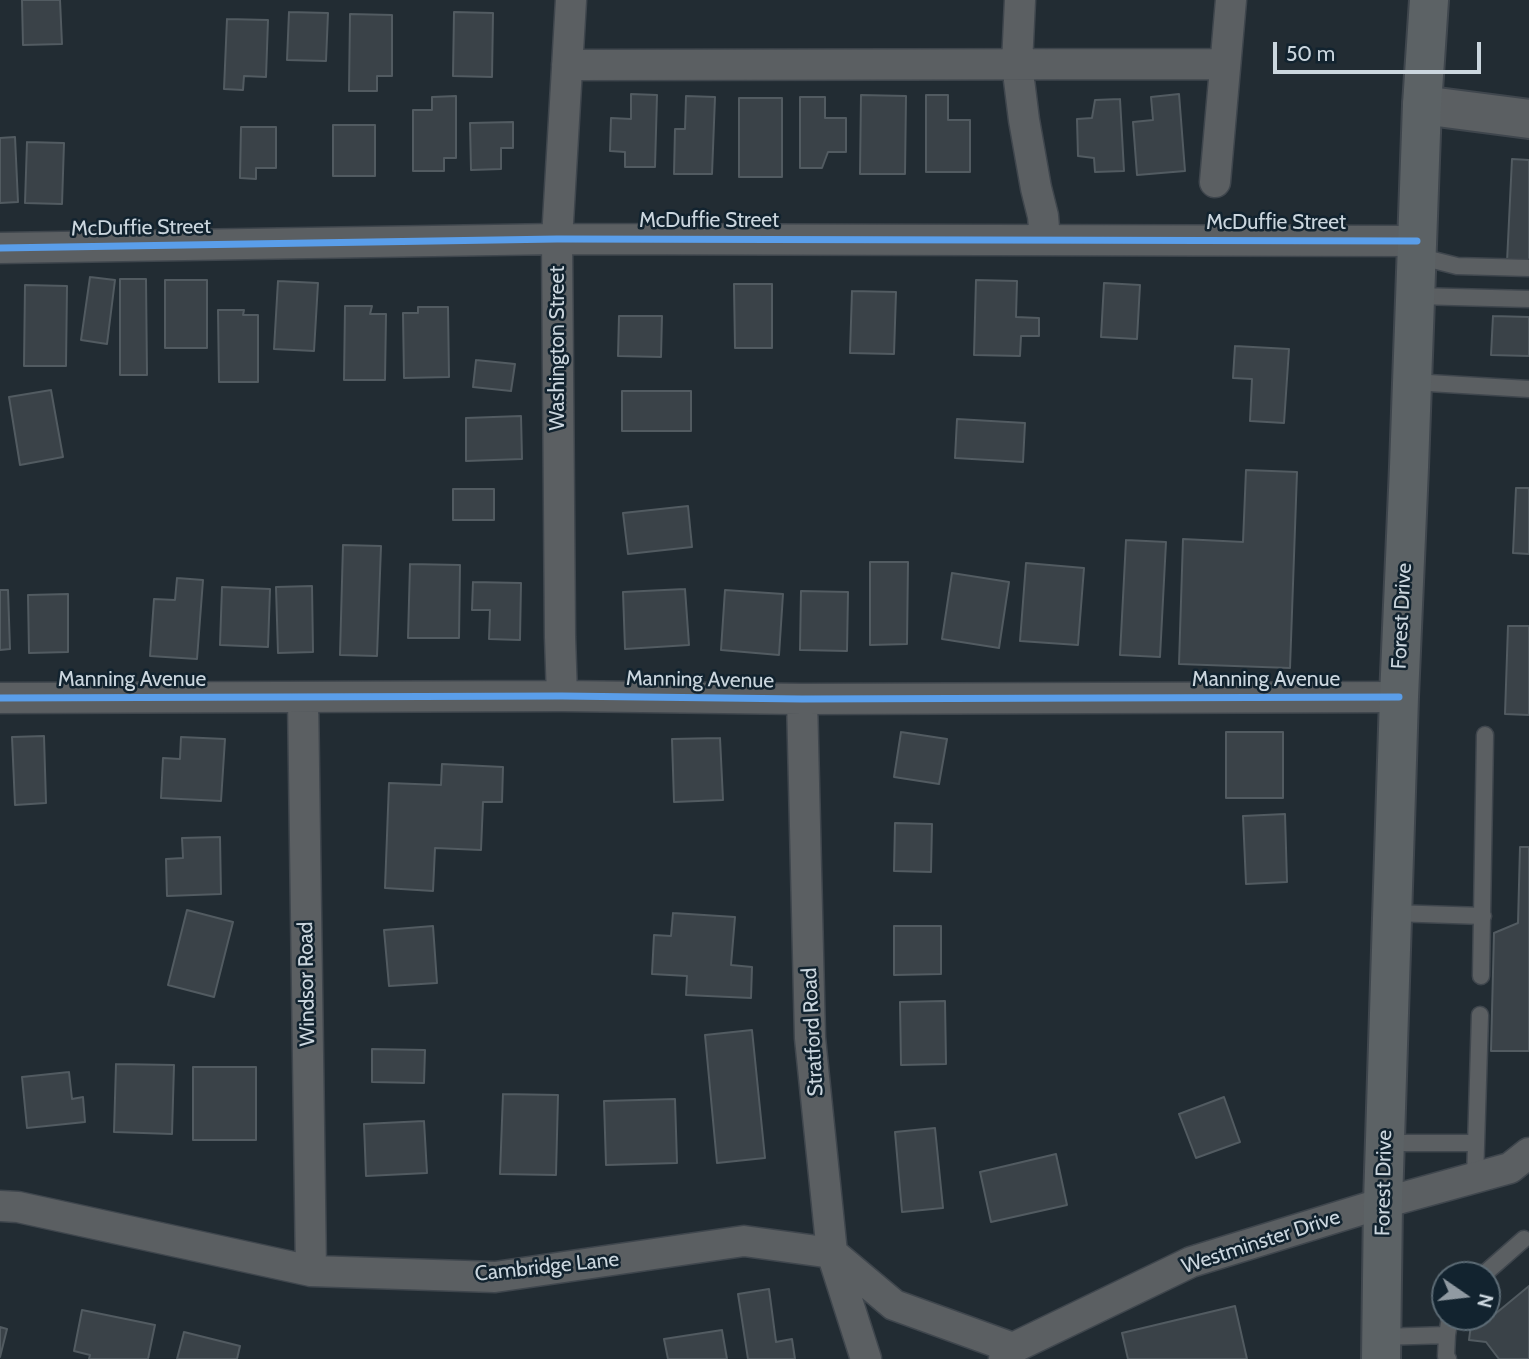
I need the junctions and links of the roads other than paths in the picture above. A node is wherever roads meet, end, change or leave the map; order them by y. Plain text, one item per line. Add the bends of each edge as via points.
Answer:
1 (571, 0) edge
2 (1020, 0) edge
3 (1231, 0) edge
4 (1429, 0) edge
5 (1017, 64) junction
6 (1224, 64) junction
7 (567, 65) junction
8 (1422, 105) junction
9 (1529, 119) edge
10 (1215, 182) dead end
11 (557, 239) junction
12 (1045, 240) junction
13 (0, 248) edge
14 (1417, 248) junction
15 (1529, 268) edge
16 (1416, 296) junction
17 (1529, 299) edge
18 (1412, 382) junction
19 (1529, 388) edge
20 (562, 696) junction
21 (303, 697) junction
22 (1399, 697) junction
23 (0, 698) edge
24 (802, 699) junction
25 (1485, 735) dead end
26 (1392, 913) junction
27 (1483, 916) junction
28 (1481, 976) dead end
29 (1480, 1015) dead end
30 (1384, 1143) junction
31 (1476, 1143) junction
32 (1529, 1153) edge
33 (1475, 1178) junction
34 (6, 1203) edge
35 (1383, 1203) junction
36 (1524, 1239) dead end
37 (832, 1253) junction
38 (1499, 1261) edge
39 (311, 1271) junction
40 (1448, 1331) edge
41 (1447, 1335) junction
42 (1381, 1348) edge
43 (1008, 1354) edge
44 (866, 1359) edge
45 (1448, 1359) edge

1 - 7 street, Washington Street
2 - 5 street
3 - 6 street
4 - 8 main road, Forest Drive
5 - 6 street
5 - 7 street
5 - 12 street
6 - 10 street
7 - 11 street, Washington Street
8 - 9 street
8 - 14 main road, Forest Drive
11 - 12 street, McDuffie Street
11 - 13 street, McDuffie Street
11 - 20 street, Washington Street
12 - 14 street, McDuffie Street
14 - 15 lane via 1457,267
14 - 16 main road, Forest Drive
16 - 17 lane
16 - 18 main road, Forest Drive
18 - 19 lane
18 - 22 main road, Forest Drive
20 - 21 street, Manning Avenue
20 - 24 street, Manning Avenue
21 - 23 street, Manning Avenue
21 - 39 street, Windsor Road
22 - 24 street, Manning Avenue
22 - 26 main road, Forest Drive
24 - 37 street, Stratford Road via 810,1038
25 - 27 lane
26 - 27 lane
26 - 30 main road, Forest Drive
27 - 28 lane
29 - 31 lane
30 - 31 lane
30 - 35 main road, Forest Drive
31 - 33 lane
32 - 33 street, Westminster Drive via 1510,1168
33 - 35 street, Westminster Drive
34 - 39 street, Cambridge Lane
35 - 42 main road, Forest Drive
35 - 43 street, Westminster Drive via 1191,1262
36 - 38 lane
37 - 39 street, Cambridge Lane via 744,1241 495,1277
37 - 43 street via 894,1305
37 - 44 street, Stratford Road
40 - 41 lane
41 - 42 lane
41 - 45 lane

